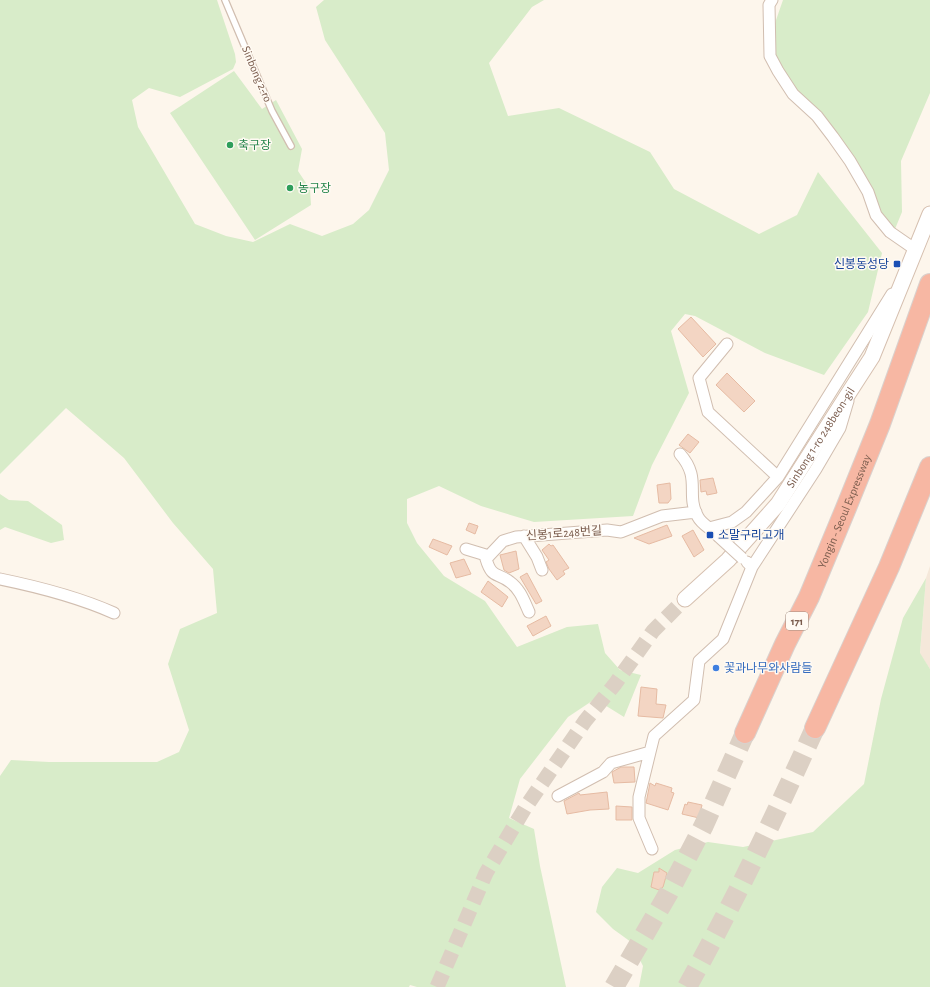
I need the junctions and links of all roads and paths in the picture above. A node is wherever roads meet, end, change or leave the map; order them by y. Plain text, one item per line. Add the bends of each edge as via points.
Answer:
1 (226, 0) edge
2 (772, 0) edge
3 (291, 146) dead end
4 (930, 214) edge
5 (916, 250) junction
6 (910, 265) junction
7 (930, 284) edge
8 (727, 344) dead end
9 (850, 391) junction
10 (680, 454) dead end
11 (930, 467) edge
12 (778, 477) junction
13 (696, 512) junction
14 (709, 528) junction
15 (524, 536) junction
16 (466, 549) dead end
17 (487, 558) junction
18 (752, 567) junction
19 (542, 570) dead end
20 (0, 579) edge
21 (686, 599) tunnel mouth
22 (529, 612) dead end
23 (114, 613) dead end
24 (814, 728) tunnel mouth
25 (746, 733) tunnel mouth
26 (650, 752) junction
27 (558, 796) dead end
28 (652, 849) dead end

1 - 3 lane, Sinbong 2-ro via 272,111
2 - 5 street via 769,5 770,56 778,71 793,94 817,116 846,155 868,192 876,215 890,232
4 - 5 street, Sinbong 1-ro 248beon-gil
5 - 6 street, Sinbong 1-ro 248beon-gil
6 - 9 street, Sinbong 1-ro 248beon-gil via 872,357
6 - 12 street
7 - 25 highway, Yongin - Seoul Expressway / 171 via 880,424 846,508 809,597 785,644
8 - 12 street via 699,378 708,412
9 - 18 street via 840,428
9 - 21 street, Sinbong 1-ro 248beon-gil via 778,504 728,560
10 - 13 street via 692,473
11 - 24 highway
12 - 14 street via 746,512 732,522
13 - 14 street via 698,518
13 - 15 street, 신봉1로248번길 via 662,516 620,532 607,530
14 - 18 street, bridge
15 - 17 street, 신봉1로248번길 via 503,541
15 - 19 street
16 - 17 street
17 - 22 street via 489,569 496,576 510,582 523,596
18 - 26 street via 723,640 699,661 694,700 654,736
20 - 23 street via 97,605
26 - 27 street via 611,763 603,772
26 - 28 street via 639,797 639,818

